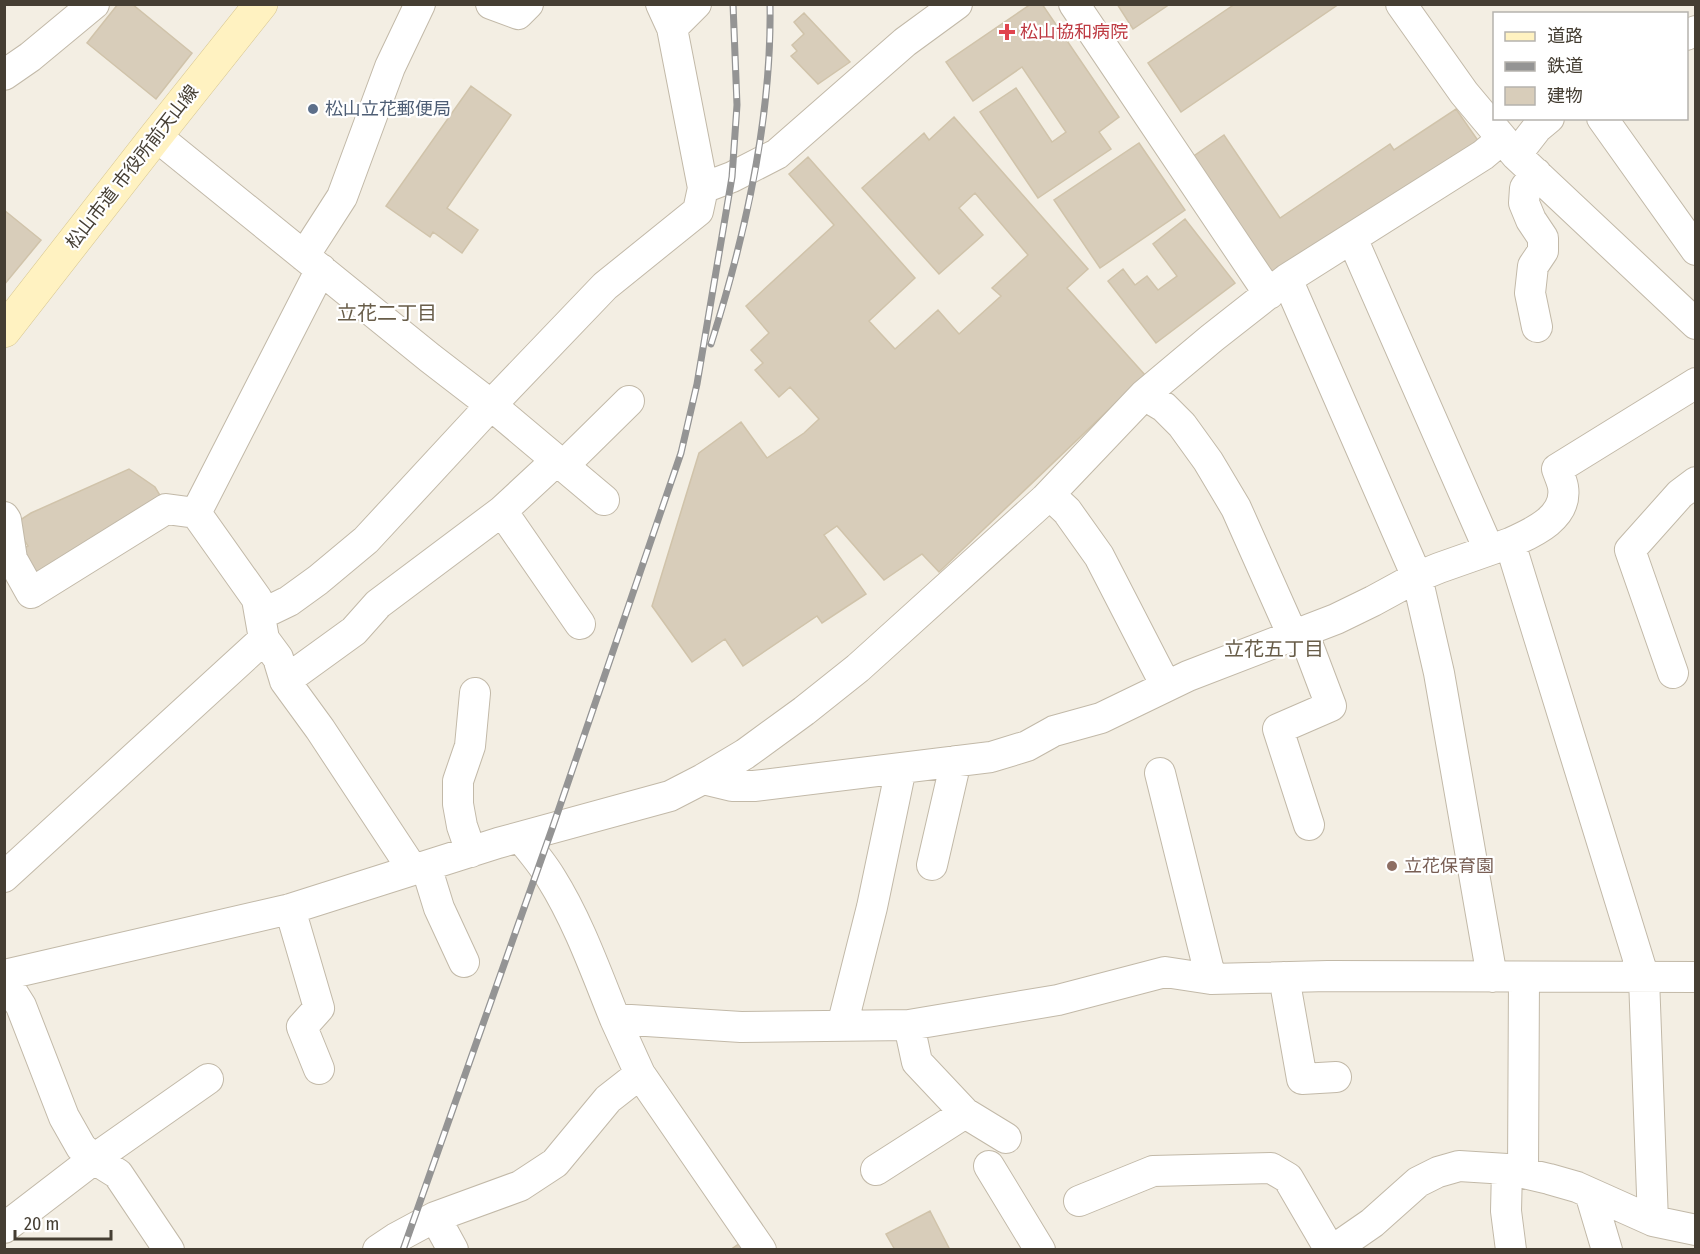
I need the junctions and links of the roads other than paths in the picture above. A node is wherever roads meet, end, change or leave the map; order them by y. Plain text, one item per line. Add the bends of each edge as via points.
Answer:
1 (94, 4) edge
2 (261, 4) edge
3 (420, 4) edge
4 (491, 4) edge
5 (528, 4) edge
6 (696, 4) edge
7 (957, 4) edge
8 (1074, 4) edge
9 (1401, 4) edge
10 (666, 16) edge
11 (4, 75) edge
12 (1547, 120) edge
13 (1603, 120) edge
14 (156, 136) junction
15 (1518, 155) junction
16 (703, 188) junction
17 (1352, 238) junction
18 (1695, 250) edge
19 (313, 262) junction
20 (1278, 287) junction
21 (1695, 324) edge
22 (1537, 327) dead end
23 (4, 331) edge
24 (1695, 383) edge
25 (1144, 395) junction
26 (629, 401) dead end
27 (491, 405) junction
28 (560, 462) junction
29 (1695, 482) edge
30 (1050, 495) junction
31 (604, 500) dead end
32 (502, 511) junction
33 (196, 513) junction
34 (4, 517) edge
35 (1500, 547) junction
36 (1417, 577) junction
37 (580, 624) dead end
38 (262, 627) junction
39 (1298, 634) junction
40 (1673, 673) dead end
41 (285, 681) junction
42 (1166, 686) junction
43 (475, 693) dead end
44 (956, 761) junction
45 (901, 768) junction
46 (1160, 773) dead end
47 (703, 779) junction
48 (1309, 825) dead end
49 (520, 837) junction
50 (471, 852) junction
51 (932, 865) dead end
52 (420, 868) junction
53 (4, 877) edge
54 (290, 909) junction
55 (464, 962) dead end
56 (4, 977) edge
57 (1284, 977) junction
58 (1492, 977) junction
59 (1524, 977) junction
60 (1695, 977) edge
61 (1644, 978) junction
62 (1211, 979) junction
63 (615, 1019) junction
64 (909, 1025) junction
65 (842, 1026) junction
66 (319, 1069) dead end
67 (640, 1074) junction
68 (1336, 1077) dead end
69 (208, 1079) dead end
70 (965, 1113) junction
71 (1006, 1138) dead end
72 (94, 1159) junction
73 (989, 1166) dead end
74 (876, 1170) dead end
75 (1515, 1171) junction
76 (1590, 1193) junction
77 (1079, 1201) dead end
78 (435, 1217) junction
79 (1653, 1221) junction
80 (4, 1228) edge
81 (1695, 1230) edge
82 (170, 1250) edge
83 (378, 1250) edge
84 (453, 1250) edge
85 (761, 1250) edge
86 (1040, 1250) edge
87 (1331, 1250) edge
88 (1511, 1250) edge
89 (1607, 1250) edge

1 - 11 street
2 - 14 street, 松山市道 市役所前天山線
3 - 19 street via 390,67 342,197
4 - 5 street via 518,14
6 - 10 street
7 - 16 street via 905,42 777,154
8 - 20 street
9 - 15 street via 1464,93
10 - 16 street
12 - 15 street
13 - 18 street
14 - 19 street
14 - 23 street, 松山市道 市役所前天山線
15 - 17 street via 1483,155
15 - 21 street
15 - 22 street via 1524,203 1543,238 1543,251 1533,266 1530,293
16 - 27 street via 698,211 605,286
17 - 20 street
17 - 35 street
19 - 27 street
19 - 33 street
20 - 25 street
20 - 36 street
24 - 35 street via 1557,469 1564,489 1556,515 1537,530
25 - 30 street
25 - 39 street via 1182,425 1208,461 1236,508
26 - 28 street
27 - 28 street
27 - 38 street via 366,540
28 - 31 street
28 - 32 street
29 - 40 street via 1630,550
30 - 42 street via 1067,510 1099,556
30 - 47 street via 858,668 745,754
32 - 37 street
32 - 41 street via 378,604 354,631
33 - 34 street via 166,509 31,593 12,559
33 - 38 street via 257,600
35 - 36 street
35 - 61 street
36 - 39 street
36 - 58 street via 1439,673
38 - 41 street
38 - 53 street
39 - 42 street
39 - 48 street via 1331,706 1278,729
41 - 52 street
42 - 44 street via 1101,718 1054,731 1027,746 991,757
43 - 50 street via 470,746 458,781 458,804
44 - 45 street
44 - 51 street
45 - 47 street via 754,786
45 - 65 street
46 - 62 street
47 - 49 street via 670,796
49 - 50 street
49 - 63 street via 541,862 562,898
50 - 52 street
52 - 54 street
52 - 55 street
54 - 56 street
54 - 66 street via 319,1008 302,1027
56 - 72 street via 21,1006 64,1117 81,1147
57 - 58 street
57 - 62 street
57 - 68 street via 1302,1079
58 - 59 street
59 - 61 street
59 - 75 street
60 - 61 street
61 - 79 street
62 - 64 street via 1165,972 1058,1000
63 - 65 street via 741,1027
63 - 67 street
64 - 65 street
64 - 70 street via 917,1062
67 - 78 street via 608,1099 555,1163 520,1186
67 - 85 street
69 - 72 street
70 - 71 street
70 - 74 street
72 - 80 street
72 - 82 street via 118,1174
73 - 86 street
75 - 76 street
75 - 87 street via 1459,1166 1438,1172 1418,1182 1372,1223
75 - 88 street via 1506,1211
76 - 79 street
76 - 89 street
77 - 87 street via 1153,1171 1271,1167 1288,1178
78 - 83 street
78 - 84 street
79 - 81 street

